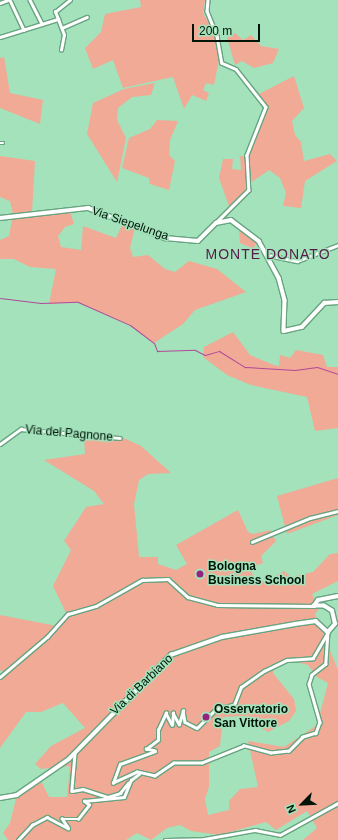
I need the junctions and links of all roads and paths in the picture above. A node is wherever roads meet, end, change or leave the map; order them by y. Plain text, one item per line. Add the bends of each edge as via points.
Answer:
1 (9, 0) edge
2 (30, 0) edge
3 (70, 0) edge
4 (208, 0) edge
5 (0, 3) edge
6 (87, 17) dead end
7 (58, 20) junction
8 (42, 24) junction
9 (62, 28) junction
10 (24, 30) junction
11 (0, 38) edge
12 (61, 50) dead end
13 (0, 218) edge
14 (216, 223) junction
15 (338, 245) edge
16 (268, 255) junction
17 (338, 302) edge
18 (120, 438) dead end
19 (0, 444) edge
20 (338, 511) edge
21 (252, 542) dead end
22 (338, 596) edge
23 (314, 606) junction
24 (328, 632) junction
25 (0, 677) edge
26 (75, 754) junction
27 (139, 774) junction
28 (132, 780) junction
29 (0, 798) edge
30 (338, 803) edge
31 (18, 840) edge
32 (165, 840) edge

1 - 5 street
1 - 10 street
2 - 8 street
3 - 7 street via 55,12
4 - 14 street via 207,11 216,33 222,63 236,69 266,107 246,154 249,190
6 - 9 street
7 - 8 street
7 - 9 street
8 - 10 street
9 - 12 street via 64,38
10 - 11 street
13 - 14 street, Via Siepelunga via 88,208 165,238 198,241
14 - 16 street via 237,221
15 - 16 street via 297,261
16 - 17 street via 284,293 284,331 302,327 324,303
18 - 19 street, Via del Pagnone via 21,428
20 - 21 street via 310,518
22 - 23 street via 318,600
23 - 24 street via 324,606 332,611 335,624
23 - 25 street via 217,605 188,597 168,579 142,580 96,606 68,614 47,637
24 - 26 street, Via di Barbiano via 316,621 226,636 183,649 171,655
24 - 27 street via 326,664 312,675 309,684 320,722 316,733 281,753 244,746 202,763 174,763 155,776
24 - 27 street via 313,658 287,660 264,671 242,687 234,705 216,709 197,728 185,722 183,711 179,724 174,713 172,725 166,713 158,730 158,740 146,749 155,751 120,764 113,783
26 - 28 street via 72,791 83,789 102,796 114,796
26 - 29 street, Via di Barbiano via 39,782 14,796
27 - 28 street
28 - 31 street via 124,797 84,801 89,805 78,819 71,822 63,817 68,828 45,818
30 - 32 street via 280,835 255,830 204,839

